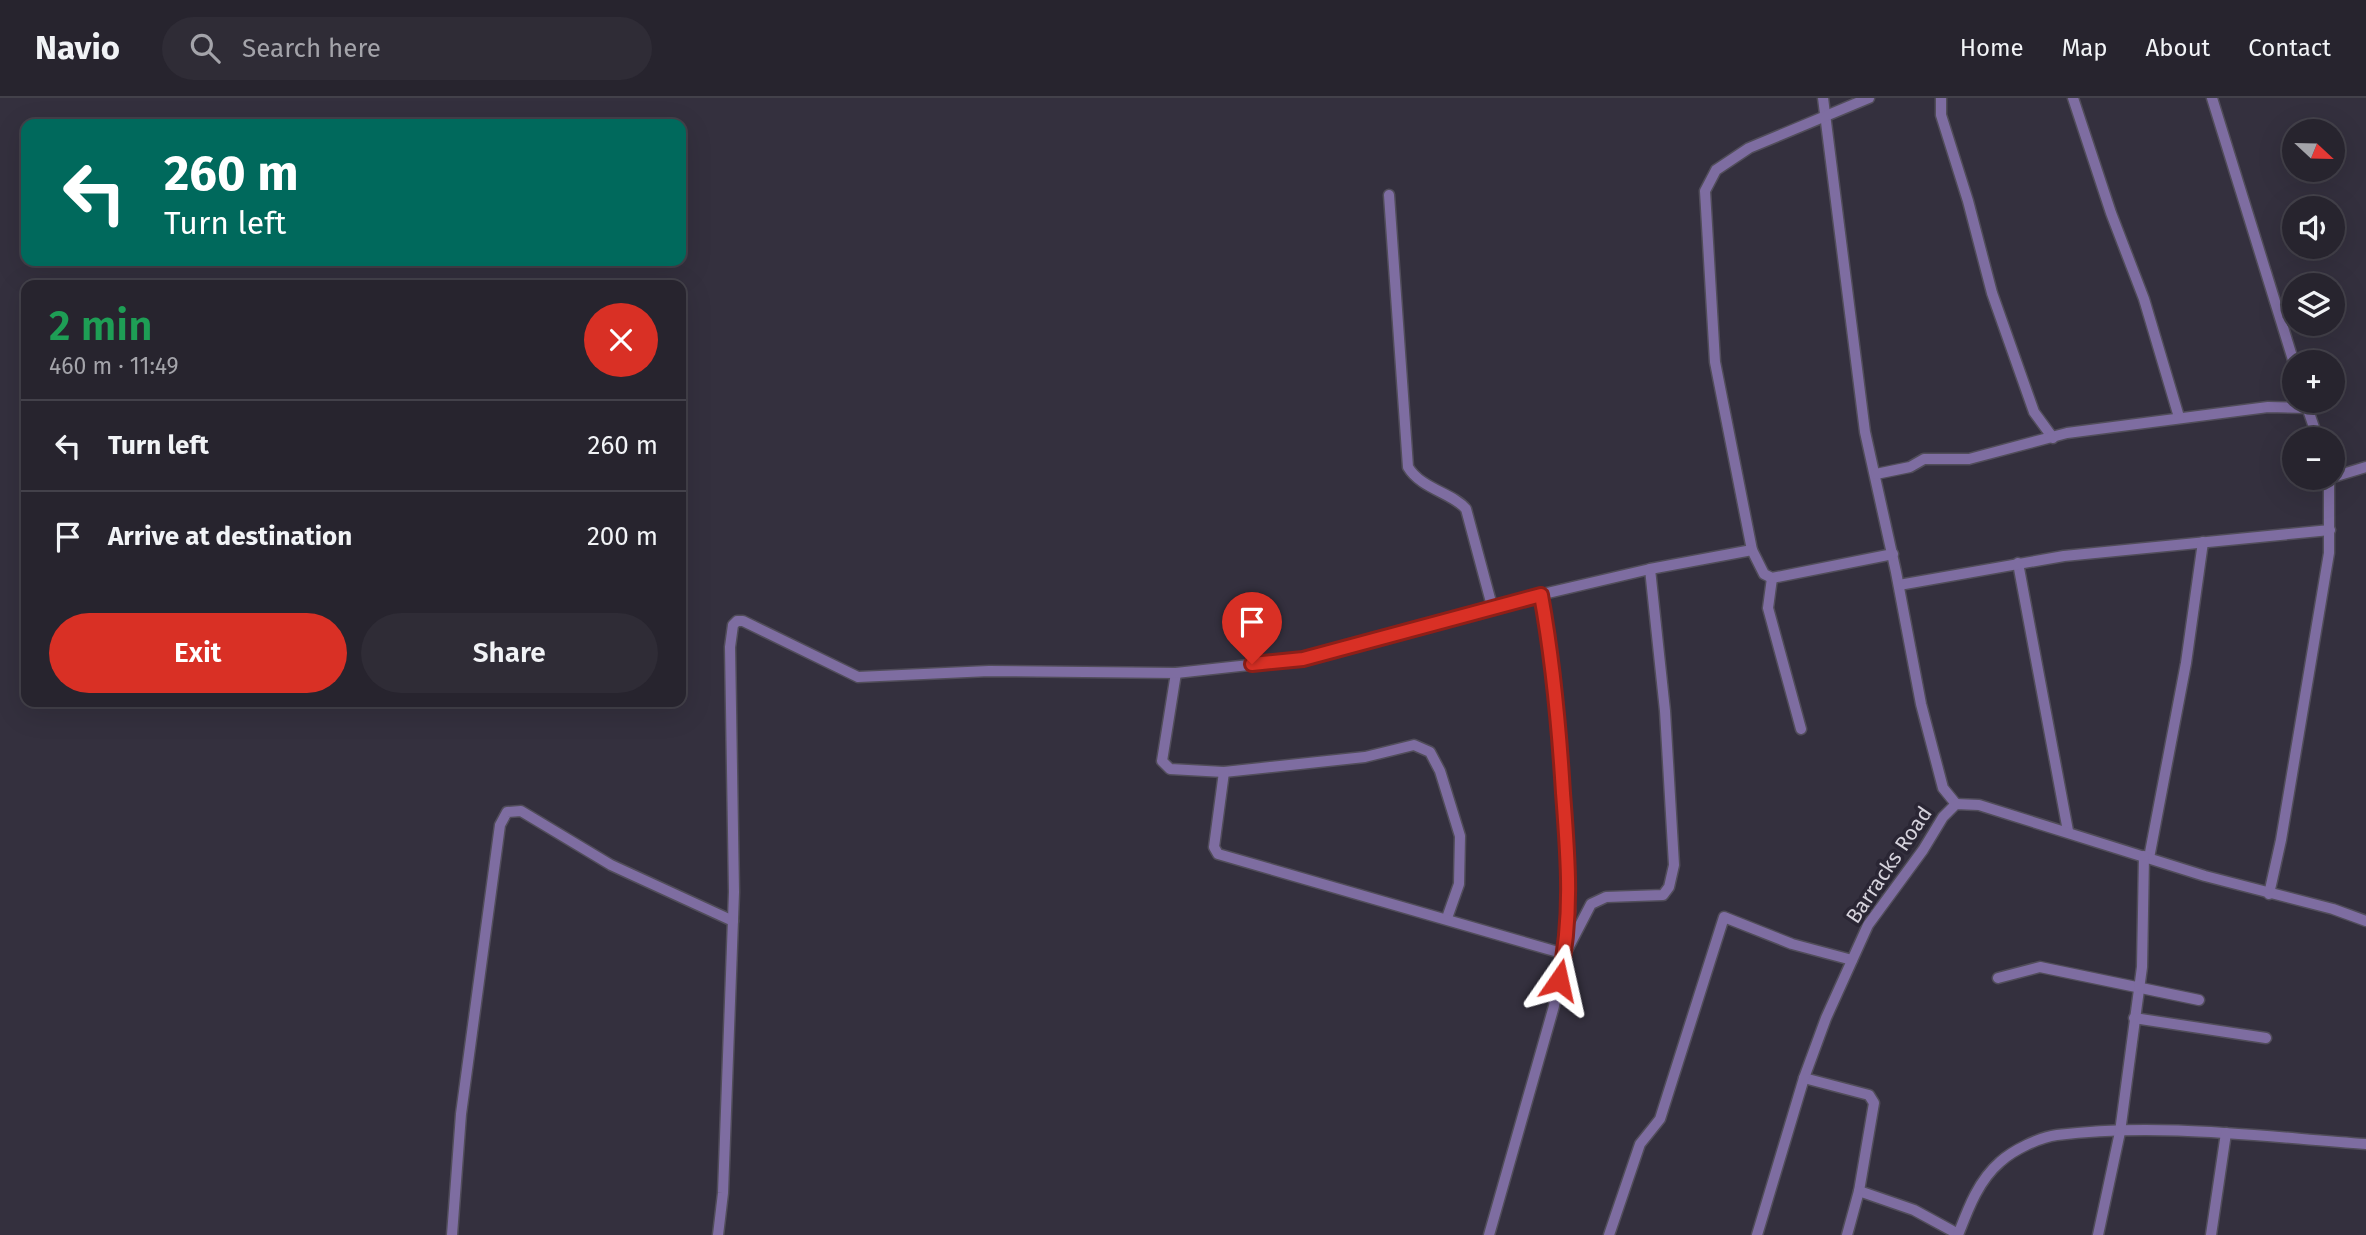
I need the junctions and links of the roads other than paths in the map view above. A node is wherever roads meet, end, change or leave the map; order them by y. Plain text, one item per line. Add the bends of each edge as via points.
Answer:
1 (1822, 98) edge
2 (1869, 98) edge
3 (1940, 98) edge
4 (2073, 98) edge
5 (2212, 98) edge
6 (1826, 116) junction
7 (1389, 195) dead end
8 (2290, 350) edge
9 (2282, 406) edge
10 (2179, 417) junction
11 (2053, 438) junction
12 (2366, 467) edge
13 (2345, 473) edge
14 (1876, 474) junction
15 (2330, 490) edge
16 (2330, 530) junction
17 (2203, 542) junction
18 (1752, 550) junction
19 (1893, 554) junction
20 (2018, 563) junction
21 (1650, 569) junction
22 (1772, 578) junction
23 (1899, 585) junction
24 (1541, 595) junction
25 (1492, 606) junction
26 (1176, 673) junction
27 (1801, 729) dead end
28 (1224, 772) junction
29 (1956, 804) junction
30 (2068, 831) junction
31 (2146, 857) junction
32 (2269, 894) junction
33 (1447, 918) junction
34 (733, 921) junction
35 (2366, 921) edge
36 (1565, 954) junction
37 (1852, 960) junction
38 (1998, 978) dead end
39 (2139, 986) junction
40 (2199, 1000) dead end
41 (2134, 1018) junction
42 (2266, 1038) dead end
43 (1804, 1078) junction
44 (2120, 1132) junction
45 (2227, 1133) junction
46 (2366, 1144) edge
47 (1859, 1191) junction
48 (1958, 1234) edge
49 (452, 1235) edge
50 (718, 1235) edge
51 (1489, 1235) edge
52 (1609, 1235) edge
53 (1758, 1235) edge
54 (1847, 1235) edge
55 (2098, 1235) edge
56 (2211, 1235) edge

1 - 6 street
2 - 6 street
3 - 11 street via 1992,293 2034,412
4 - 10 street via 2144,299
5 - 8 street
6 - 14 street via 1865,432
6 - 18 street via 1749,148 1716,170 1705,191 1715,362
7 - 25 street via 1408,467 1466,509
9 - 10 street
10 - 11 street
11 - 14 street via 1969,459 1924,459
12 - 13 street
14 - 19 street
15 - 16 street
16 - 17 street
16 - 32 street via 2321,611
17 - 20 street
17 - 31 street via 2186,663
18 - 21 street
18 - 22 street via 1764,574
19 - 22 street
19 - 23 street
20 - 23 street
20 - 30 street
21 - 24 street
21 - 36 street via 1665,711 1674,864 1669,887 1663,895 1606,897 1591,904
22 - 27 street via 1769,608
23 - 29 street via 1934,760 1943,789
24 - 25 street
24 - 36 street via 1558,715 1569,866
25 - 26 street via 1303,659
26 - 28 street via 1162,761 1170,768
26 - 34 street via 989,671 858,677 737,621 730,647
28 - 33 street via 1213,846 1218,854
28 - 33 street via 1365,757 1402,746 1430,752 1460,836 1459,884
29 - 30 street, Barracks Road via 1979,805
29 - 37 street, Barracks Road via 1868,925
30 - 31 street, Barracks Road
31 - 32 street, Barracks Road
31 - 39 street
32 - 35 street, Barracks Road
33 - 36 street
34 - 49 street via 611,865 521,811 507,812 500,825 461,1114
34 - 50 street
36 - 51 street
37 - 43 street, Barracks Road
37 - 52 street via 1792,944 1724,917 1660,1119 1640,1144
38 - 39 street via 2040,967
39 - 40 street
39 - 41 street
41 - 42 street
41 - 44 street
43 - 47 street via 1869,1095 1874,1103
43 - 53 street, Barracks Road
44 - 45 street via 2183,1129
44 - 48 street via 2055,1135 2000,1161 1972,1197
44 - 55 street
45 - 46 street
45 - 56 street
47 - 48 street via 1914,1210
47 - 54 street

